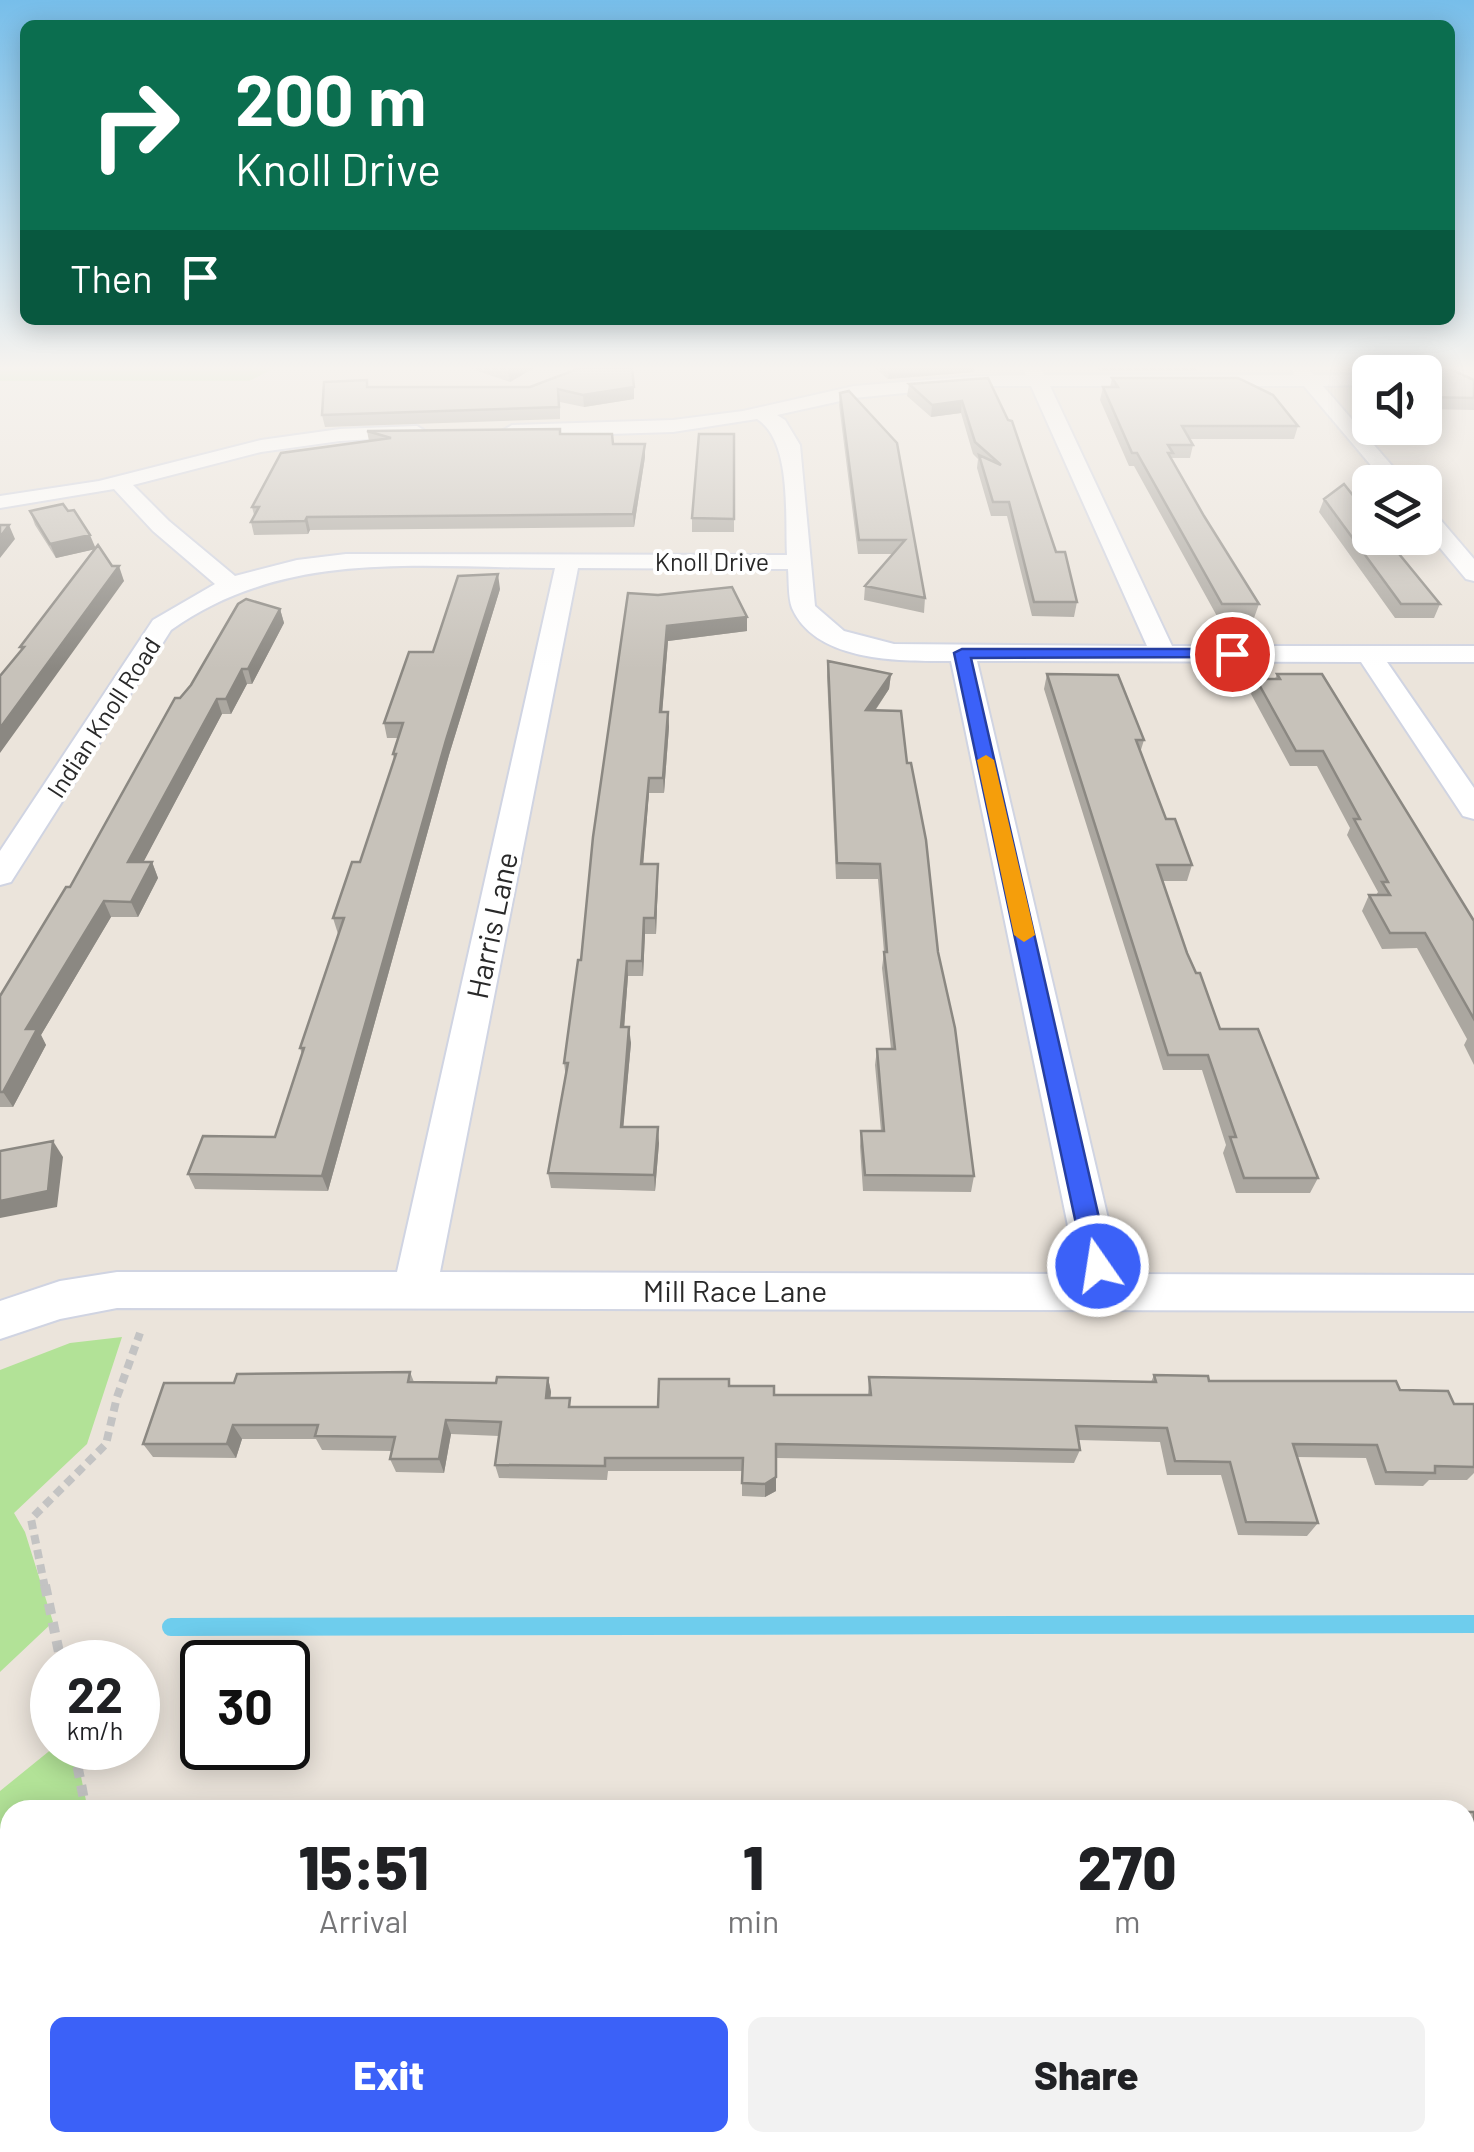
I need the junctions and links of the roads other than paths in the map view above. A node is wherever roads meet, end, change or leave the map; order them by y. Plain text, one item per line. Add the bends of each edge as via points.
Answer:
1 (154, 468) edge
2 (792, 468) edge
3 (1078, 468) edge
4 (119, 482) junction
5 (0, 502) edge
6 (1442, 536) edge
7 (568, 561) junction
8 (798, 562) junction
9 (1474, 574) edge
10 (231, 585) junction
11 (962, 653) junction
12 (1163, 653) junction
13 (1369, 654) junction
14 (1474, 654) edge
15 (1474, 810) edge
16 (0, 876) edge
17 (414, 1289) junction
18 (1103, 1291) junction
19 (1474, 1293) edge
20 (0, 1320) edge

1 - 4 street
2 - 8 street
3 - 12 street
4 - 5 street
4 - 10 street
6 - 9 street
7 - 8 street, Knoll Drive
7 - 10 street, Knoll Drive via 332,562
7 - 17 street, Harris Lane
8 - 11 street, Knoll Drive via 803,606 831,634 884,651
10 - 16 street, Indian Knoll Road via 162,625
11 - 12 street, Knoll Drive
11 - 18 street
12 - 13 street, Knoll Drive
13 - 14 street, Knoll Drive
13 - 15 street
17 - 18 street, Mill Race Lane
17 - 20 street, Mill Race Lane via 117,1290
18 - 19 street, Mill Race Lane

